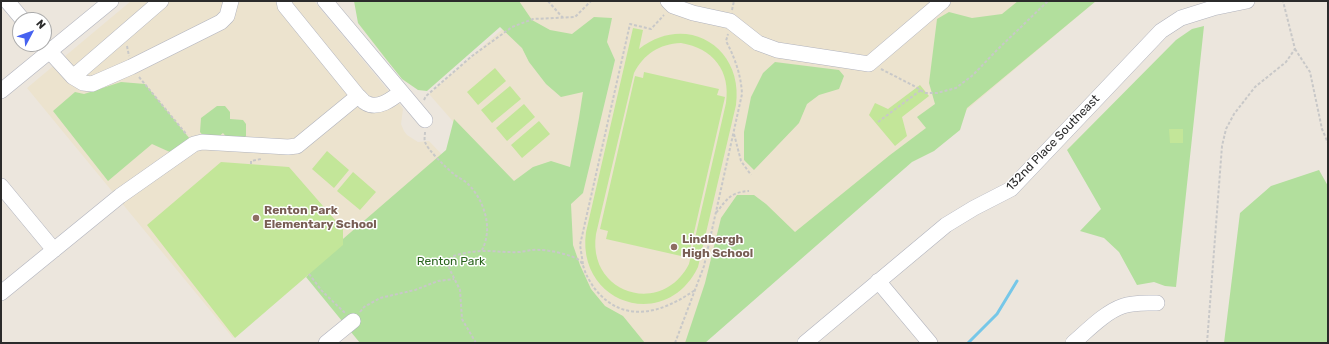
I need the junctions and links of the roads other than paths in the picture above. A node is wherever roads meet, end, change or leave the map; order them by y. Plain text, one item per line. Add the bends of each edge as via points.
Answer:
1 (8, 1) edge
2 (110, 1) edge
3 (161, 1) edge
4 (231, 1) edge
5 (284, 1) edge
6 (325, 1) edge
7 (943, 1) edge
8 (1247, 1) edge
9 (671, 3) edge
10 (1212, 5) edge
11 (17, 12) edge
12 (52, 44) edge
13 (42, 52) edge
14 (50, 52) edge
15 (73, 77) junction
16 (1, 91) edge
17 (401, 92) junction
18 (358, 96) junction
19 (421, 116) road end
20 (1, 186) edge
21 (54, 250) junction
22 (878, 281) junction
23 (1, 293) edge
24 (1157, 303) dead end
25 (353, 321) road end
26 (326, 343) edge
27 (805, 343) edge
28 (930, 343) edge
29 (1073, 343) edge

1 - 11 street
2 - 12 street
3 - 15 street
4 - 15 street via 227,16 220,22 131,67 92,84 83,83
5 - 18 street via 285,6
6 - 17 street
7 - 9 street via 869,64 776,50 758,43 730,21 692,13
8 - 10 street, 132nd Place Southeast
10 - 22 street, 132nd Place Southeast via 1181,18 1161,31 1011,189 946,225
13 - 16 street
14 - 15 street
17 - 18 street via 383,104 374,105 366,103
17 - 19 street
18 - 21 street via 297,146 202,142 194,144 120,196
20 - 21 street
21 - 23 street
22 - 27 street, 132nd Place Southeast
22 - 28 street
24 - 29 street via 1122,306 1109,313
25 - 26 street

